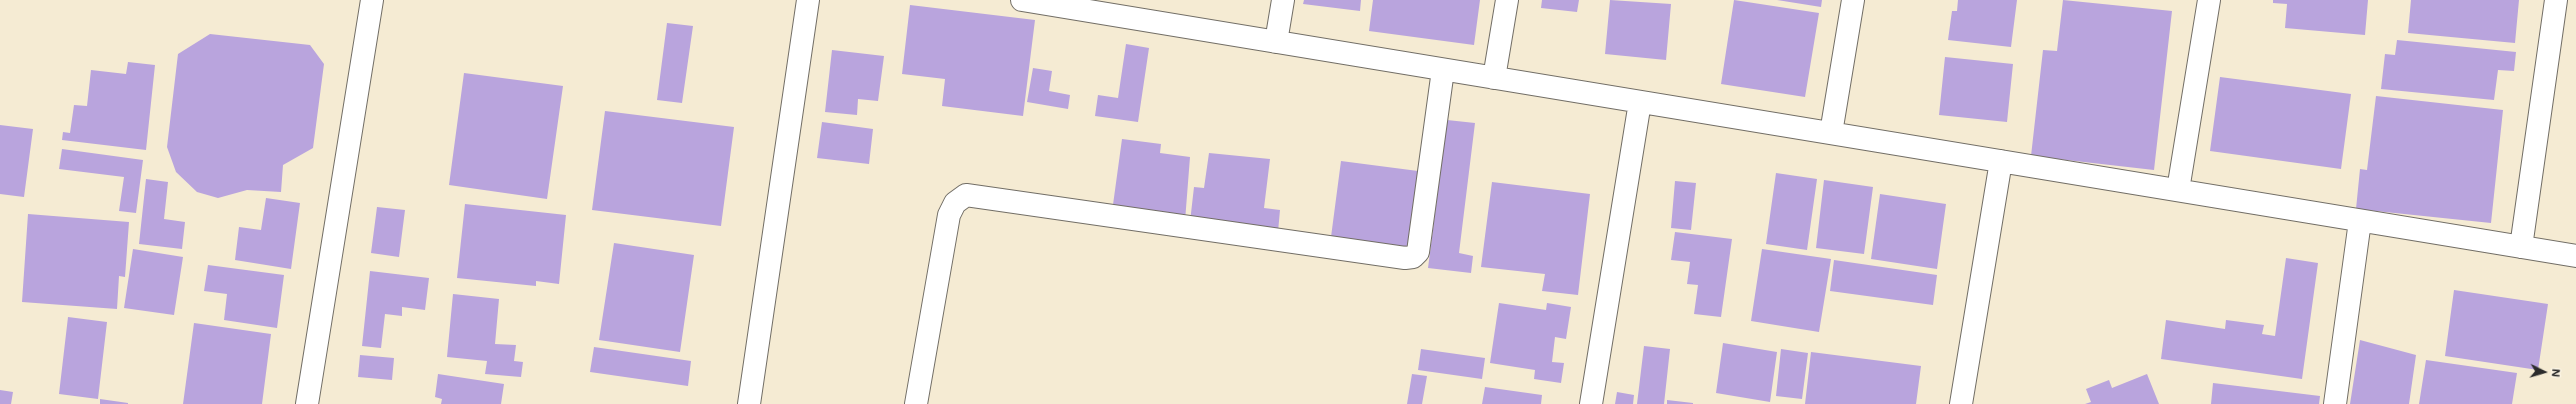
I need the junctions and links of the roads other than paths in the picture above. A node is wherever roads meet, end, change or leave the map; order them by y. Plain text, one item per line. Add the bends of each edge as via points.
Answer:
1 (372, 0) edge
2 (808, 0) edge
3 (1022, 0) edge
4 (1283, 0) edge
5 (1507, 0) edge
6 (1853, 0) edge
7 (2208, 0) edge
8 (2556, 0) edge
9 (1276, 42) junction
10 (1443, 70) junction
11 (1494, 78) junction
12 (1640, 102) junction
13 (1830, 134) junction
14 (2001, 161) junction
15 (2178, 190) junction
16 (2360, 221) junction
17 (2521, 247) junction
18 (2576, 256) edge
19 (307, 404) edge
20 (749, 404) edge
21 (916, 404) edge
22 (1591, 404) edge
23 (1961, 404) edge
24 (2335, 404) edge

1 - 19 street
2 - 20 street
3 - 9 street
4 - 9 street
5 - 11 street
6 - 13 street
7 - 15 street
8 - 17 street
9 - 10 street
10 - 11 street
10 - 21 street via 1418,252 1414,257 1405,258 966,195 955,203 949,215
11 - 12 street
12 - 13 street
12 - 22 street
13 - 14 street
14 - 15 street
14 - 23 street
15 - 16 street
16 - 17 street
16 - 24 street
17 - 18 street

